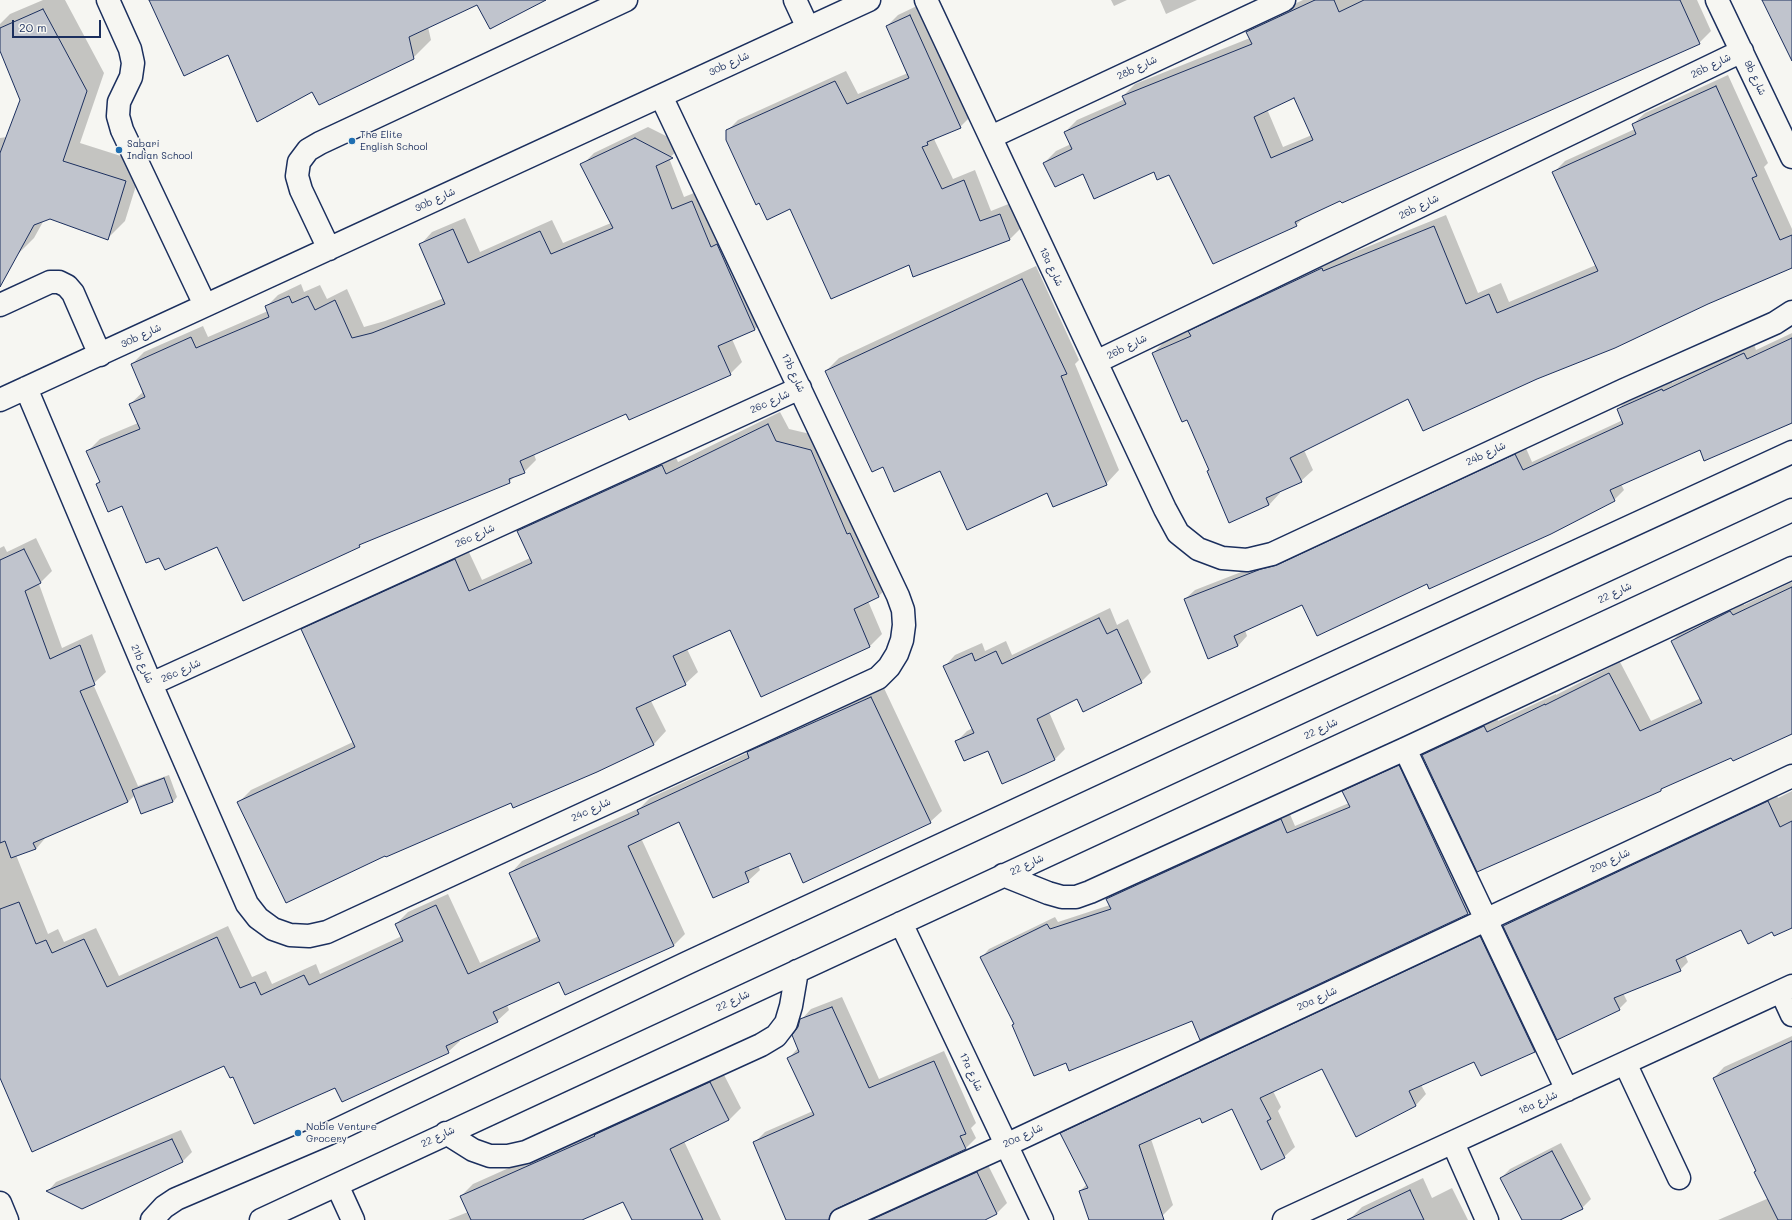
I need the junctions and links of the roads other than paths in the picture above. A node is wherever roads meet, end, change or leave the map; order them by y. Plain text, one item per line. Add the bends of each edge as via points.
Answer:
1 (108, 0) edge
2 (626, 0) edge
3 (795, 0) edge
4 (869, 0) edge
5 (926, 0) edge
6 (1284, 0) edge
7 (1717, 0) edge
8 (808, 28) junction
9 (1742, 51) junction
10 (661, 96) junction
11 (991, 137) junction
12 (1792, 157) edge
13 (329, 249) junction
14 (205, 305) junction
15 (0, 306) edge
16 (1792, 312) edge
17 (100, 355) junction
18 (1096, 362) junction
19 (26, 388) junction
20 (800, 388) junction
21 (0, 400) edge
22 (1792, 452) edge
23 (1792, 510) edge
24 (1178, 533) joint
25 (1792, 568) edge
26 (897, 654) joint
27 (151, 684) junction
28 (1405, 749) junction
29 (1792, 776) edge
30 (1003, 876) junction
31 (1487, 919) junction
32 (901, 923) junction
33 (273, 929) joint
34 (797, 971) junction
35 (1786, 988) edge
36 (1792, 1015) edge
37 (1625, 1063) junction
38 (1567, 1090) junction
39 (446, 1133) junction
40 (1453, 1143) junction
41 (1006, 1145) junction
42 (1679, 1178) dead end
43 (337, 1185) junction
44 (0, 1203) edge
45 (7, 1220) edge
46 (152, 1220) edge
47 (261, 1220) edge
48 (353, 1220) edge
49 (841, 1220) edge
50 (1042, 1220) edge
51 (1284, 1220) edge
52 (1487, 1220) edge

1 - 14 street via 130,49 132,63 131,76 119,102 118,116 122,130
2 - 13 street via 308,150 300,162 297,176
3 - 8 street
4 - 8 street, 30b شارع
5 - 11 street, 13a شارع
6 - 11 street, 28b شارع
7 - 9 street, 9b شارع
8 - 10 street, 30b شارع
9 - 12 street, 9b شارع
9 - 18 street, 26b شارع
10 - 13 street, 30b شارع
10 - 20 street, 17b شارع
11 - 18 street, 13a شارع
13 - 14 street, 30b شارع
14 - 17 street, 30b شارع
15 - 17 street via 50,282 59,282 73,293
16 - 24 street, 24b شارع via 1775,323 1624,390 1272,554 1247,560 1222,558 1198,549
17 - 19 street, 30b شارع
18 - 24 street, 13a شارع
19 - 21 street, 30b شارع
19 - 27 street, 21b شارع
20 - 26 street, 17b شارع via 898,596 903,610 904,625
20 - 27 street, 26c شارع
22 - 46 street via 680,966 328,1134 176,1199
23 - 30 street, شارع 22
25 - 28 street
26 - 33 street, 24c شارع via 878,678 327,932 309,936 290,935
27 - 33 street, 21b شارع via 247,904 258,918
28 - 30 street via 1090,892 1062,897
28 - 31 street
29 - 31 street, 20a شارع
30 - 32 street, شارع 22
31 - 38 street
31 - 41 street, 20a شارع
32 - 34 street, شارع 22
32 - 41 street, 17a شارع
34 - 39 street, شارع 22
34 - 39 street via 786,1023 776,1036 761,1045 526,1152 490,1156 473,1150
35 - 36 street
35 - 37 street, 18a شارع
37 - 38 street, 18a شارع
37 - 42 street
38 - 40 street, 18a شارع
39 - 43 street, شارع 22
40 - 51 street, 18a شارع
40 - 52 street
41 - 49 street, 20a شارع
41 - 50 street, 17a شارع
43 - 47 street, شارع 22
43 - 48 street
44 - 45 street

